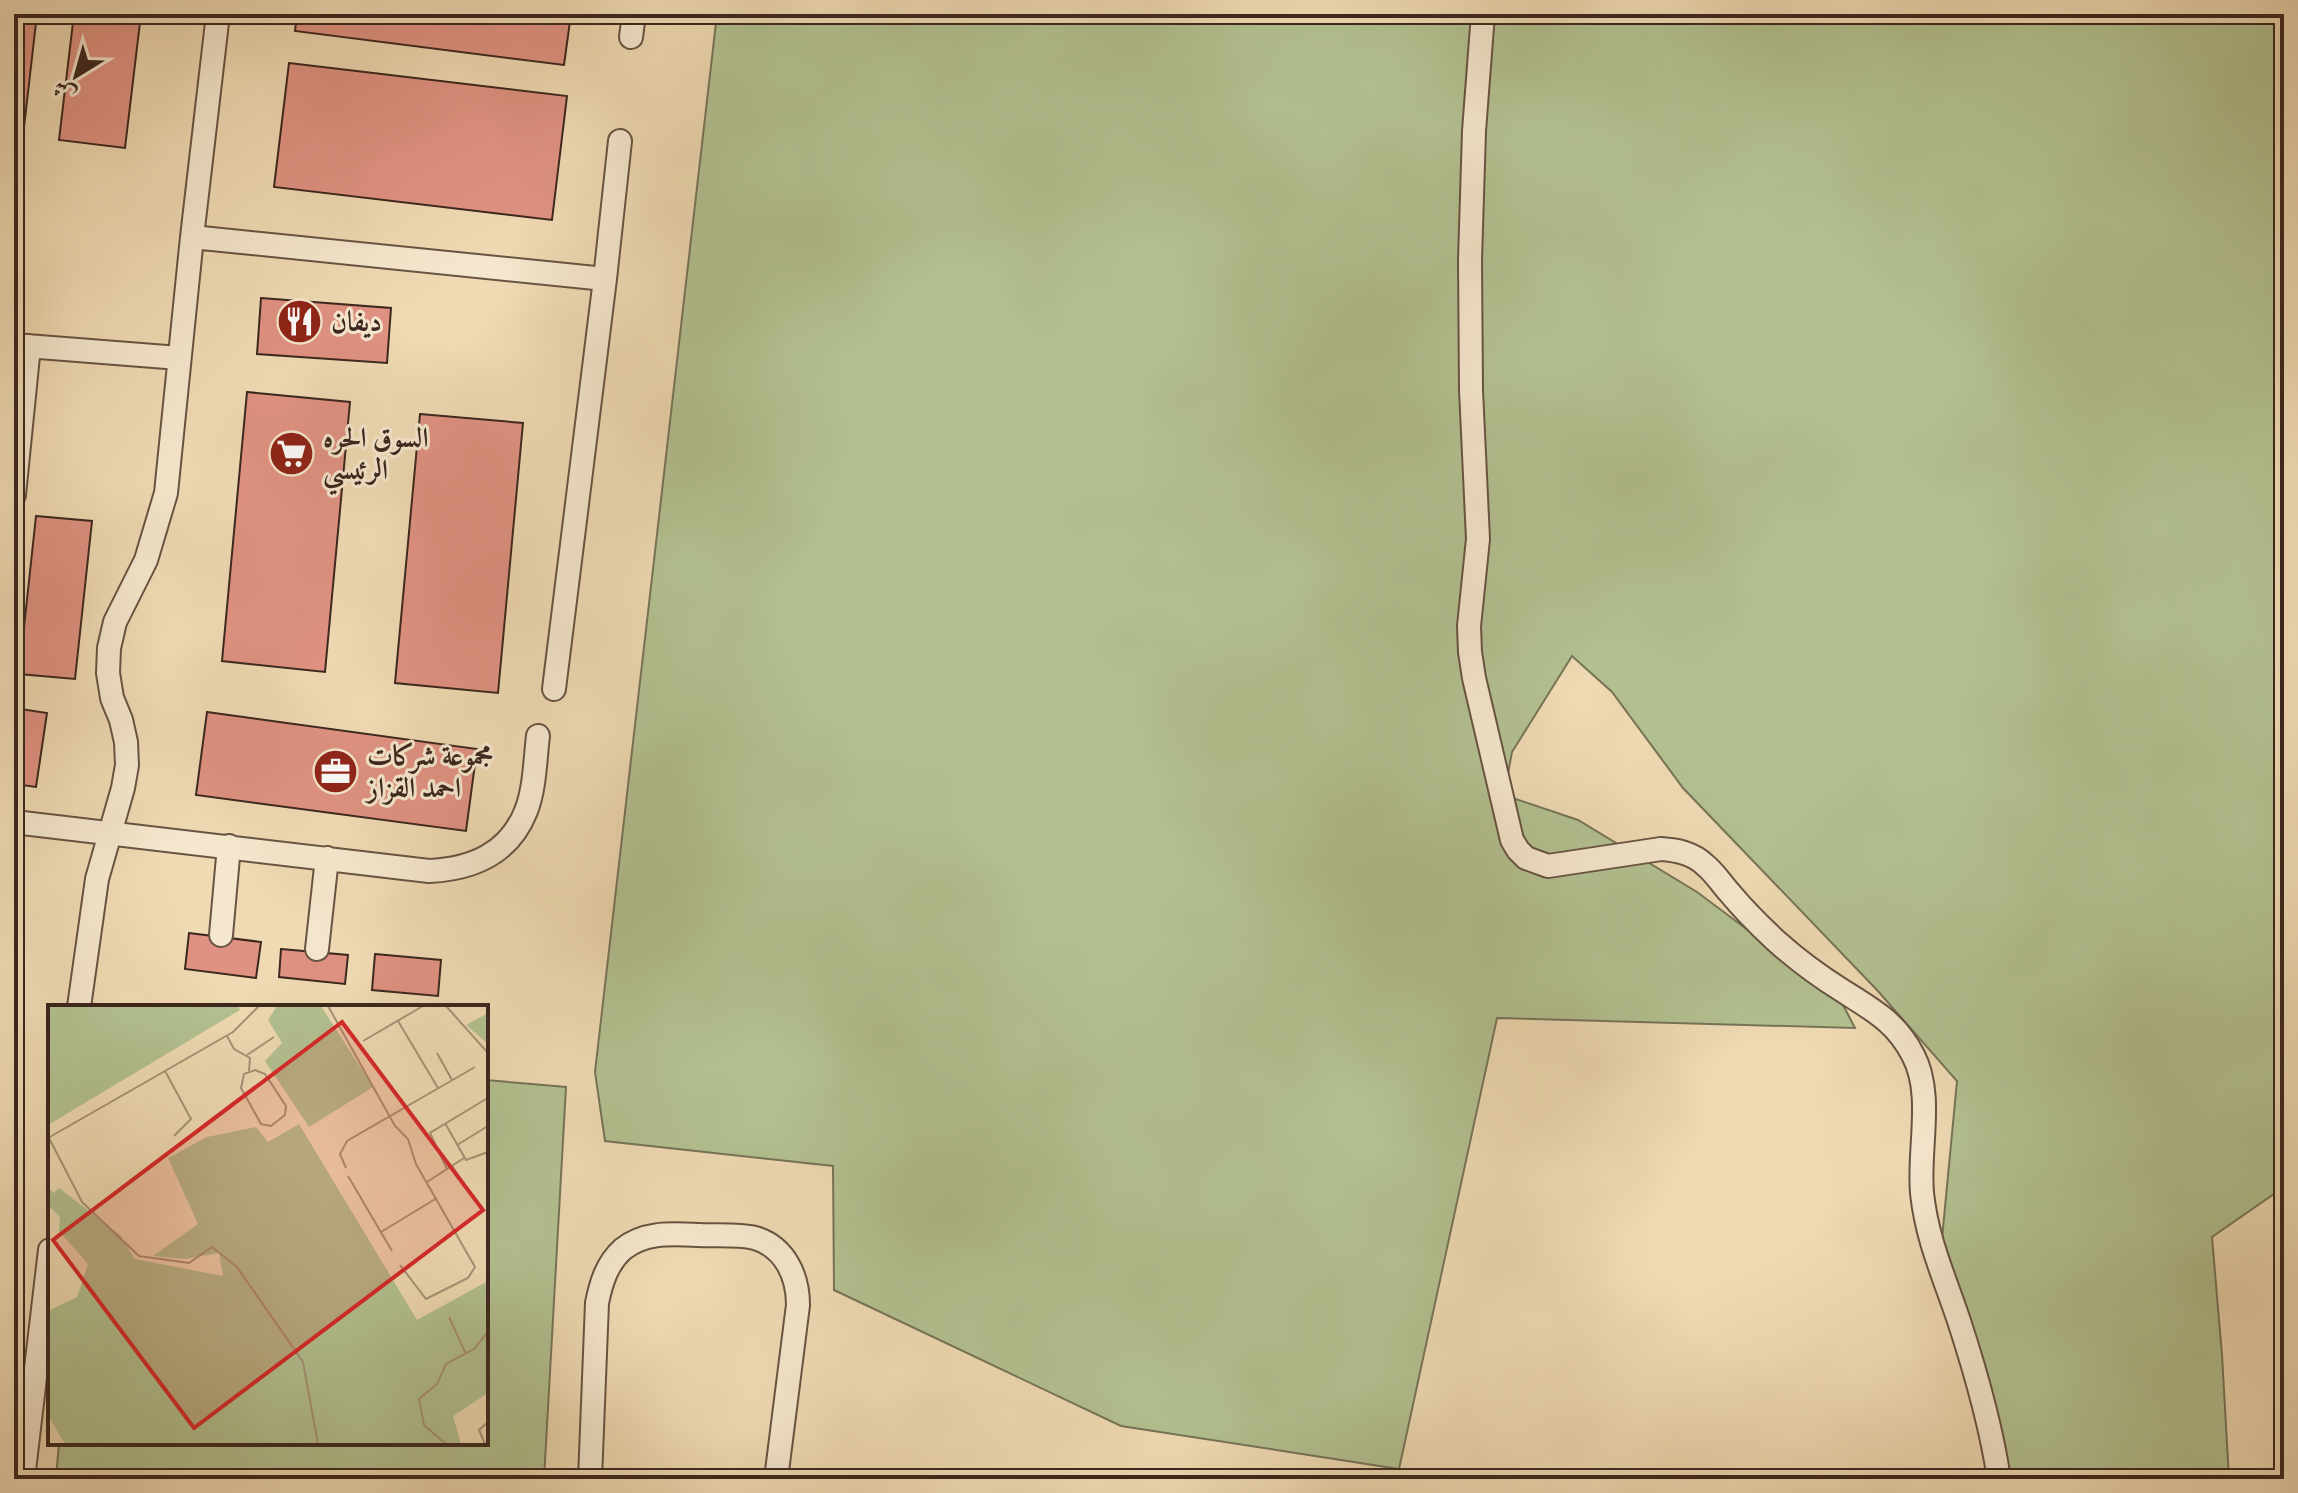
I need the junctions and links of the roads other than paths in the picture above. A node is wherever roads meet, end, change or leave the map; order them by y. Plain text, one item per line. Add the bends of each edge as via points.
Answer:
1 (218, 14) edge
2 (634, 14) edge
3 (1483, 14) edge
4 (631, 37) dead end
5 (620, 141) dead end
6 (192, 237) junction
7 (605, 279) junction
8 (22, 346) edge
9 (179, 358) junction
10 (14, 495) edge
11 (554, 689) dead end
12 (538, 736) dead end
13 (14, 822) edge
14 (110, 832) junction
15 (229, 846) junction
16 (327, 858) junction
17 (221, 935) dead end
18 (317, 949) dead end
19 (79, 1005) edge
20 (48, 1267) edge
21 (23, 1479) edge
22 (590, 1479) edge
23 (776, 1479) edge
24 (1999, 1479) edge

1 - 6 lane
2 - 4 lane
3 - 24 lane via 1470,260 1478,539 1470,652 1512,840 1526,858 1548,866 1661,849 1693,856 1775,941 1886,1018 1902,1037 1923,1080 1922,1193 1933,1253 1982,1394
5 - 7 lane
6 - 7 lane
6 - 9 lane
7 - 11 lane
8 - 9 lane
8 - 10 lane
9 - 14 lane via 166,493 146,560 115,622 109,648 108,673 127,765
12 - 16 lane via 525,812 514,833 477,863 429,871
13 - 14 lane
14 - 15 lane
14 - 19 lane via 97,879
15 - 16 lane
15 - 17 lane
16 - 18 lane
20 - 21 lane
22 - 23 lane via 601,1283 623,1249 660,1234 755,1238 777,1252 793,1272 798,1305

